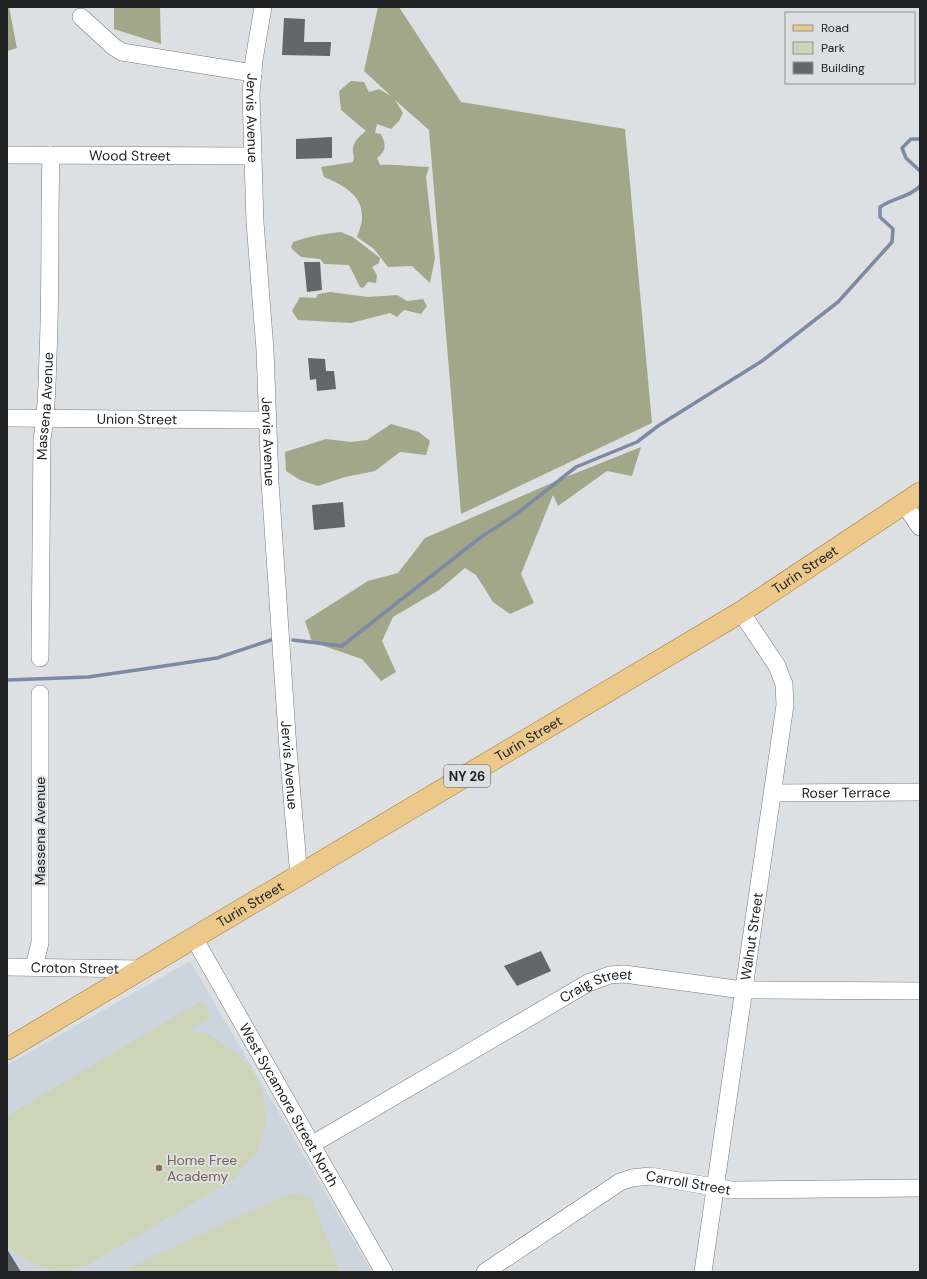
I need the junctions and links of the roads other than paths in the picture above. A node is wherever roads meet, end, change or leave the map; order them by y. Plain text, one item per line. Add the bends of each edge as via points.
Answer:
1 (263, 7) edge
2 (81, 17) dead end
3 (253, 73) junction
4 (7, 155) edge
5 (51, 155) junction
6 (253, 156) junction
7 (7, 418) edge
8 (46, 418) junction
9 (268, 420) junction
10 (912, 498) edge
11 (920, 527) edge
12 (741, 612) junction
13 (40, 658) dead end
14 (40, 694) dead end
15 (920, 792) edge
16 (773, 793) junction
17 (299, 876) junction
18 (194, 938) junction
19 (7, 967) edge
20 (34, 967) junction
21 (143, 969) junction
22 (743, 990) junction
23 (920, 990) edge
24 (7, 1048) edge
25 (311, 1145) junction
26 (716, 1188) junction
27 (920, 1188) edge
28 (384, 1272) edge
29 (486, 1272) edge
30 (703, 1272) edge

1 - 3 street, Jervis Avenue
2 - 3 street via 122,52
3 - 6 street, Jervis Avenue
4 - 5 street, Wood Street
5 - 6 street, Wood Street
5 - 8 street, Massena Avenue via 50,318
6 - 9 street, Jervis Avenue
7 - 8 street, Union Street
8 - 9 street, Union Street
8 - 13 street, Massena Avenue via 42,439
9 - 17 street, Jervis Avenue via 288,749
10 - 11 street
10 - 12 main road, Turin Street / NY 26
12 - 16 street, Walnut Street via 777,666 784,684 785,704
12 - 17 main road, Turin Street / NY 26
14 - 20 street, Massena Avenue via 40,942
15 - 16 street, Roser Terrace
16 - 22 street, Walnut Street
17 - 18 main road, Turin Street / NY 26
18 - 21 main road, Turin Street / NY 26
18 - 25 street, West Sycamore Street North
19 - 20 street, Croton Street
20 - 21 street, Croton Street
21 - 24 main road, Turin Street / NY 26
22 - 23 street, Craig Street
22 - 25 street, Craig Street via 624,974 610,975 588,983
22 - 26 street, Walnut Street
25 - 28 street, West Sycamore Street North
26 - 27 street, Carroll Street
26 - 29 street, Carroll Street via 650,1176 620,1182
26 - 30 street, Walnut Street

